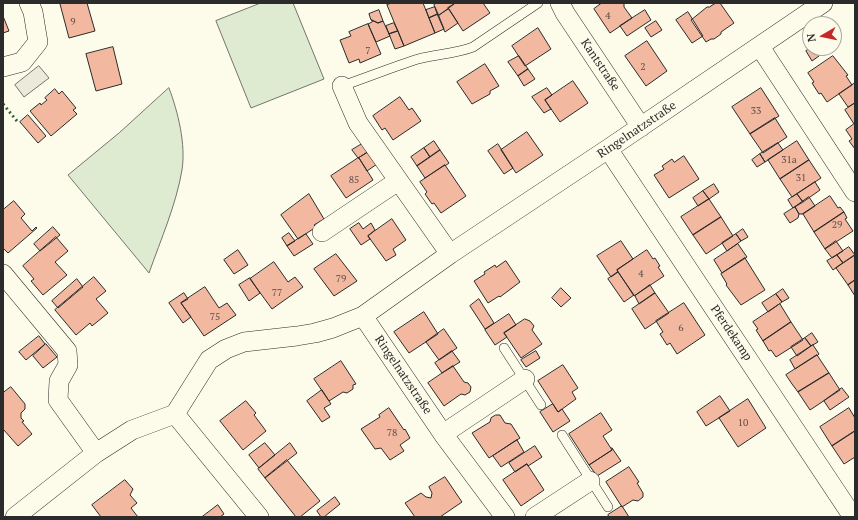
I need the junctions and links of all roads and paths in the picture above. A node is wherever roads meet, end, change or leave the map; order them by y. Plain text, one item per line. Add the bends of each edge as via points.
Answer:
1 (29, 3) edge
2 (538, 3) edge
3 (560, 3) edge
4 (823, 3) edge
5 (760, 47) junction
6 (3, 67) edge
7 (342, 86) joint
8 (641, 126) junction
9 (608, 149) junction
10 (398, 181) junction
11 (855, 192) edge
12 (322, 232) dead end
13 (450, 254) junction
14 (3, 274) edge
15 (363, 316) junction
16 (504, 348) dead end
17 (525, 379) junction
18 (541, 405) dead end
19 (175, 414) junction
20 (443, 434) junction
21 (562, 435) dead end
22 (96, 453) junction
23 (590, 481) junction
24 (608, 507) dead end
25 (15, 517) edge
26 (259, 517) edge
27 (505, 517) edge
28 (535, 517) edge
29 (853, 517) edge

1 - 6 street via 38,42 22,62
2 - 7 lane via 473,47 419,59
3 - 8 street, Kantstraße
4 - 5 street, Ringelnatzstraße
5 - 8 street, Ringelnatzstraße
5 - 11 street
7 - 10 street via 358,123
8 - 9 street, Ringelnatzstraße
9 - 13 street, Ringelnatzstraße
9 - 29 street, Pferdekamp
10 - 12 street
10 - 13 street
13 - 15 street, Ringelnatzstraße
14 - 22 street via 67,351 68,365 59,381 58,400
15 - 19 street, Ringelnatzstraße via 315,333 244,342 226,349 209,360
15 - 20 street, Ringelnatzstraße
16 - 17 lane
17 - 18 lane
17 - 20 street
19 - 22 street via 132,430
19 - 26 street
20 - 27 street, Ringelnatzstraße
21 - 23 lane
22 - 25 street
23 - 24 lane
23 - 28 street

